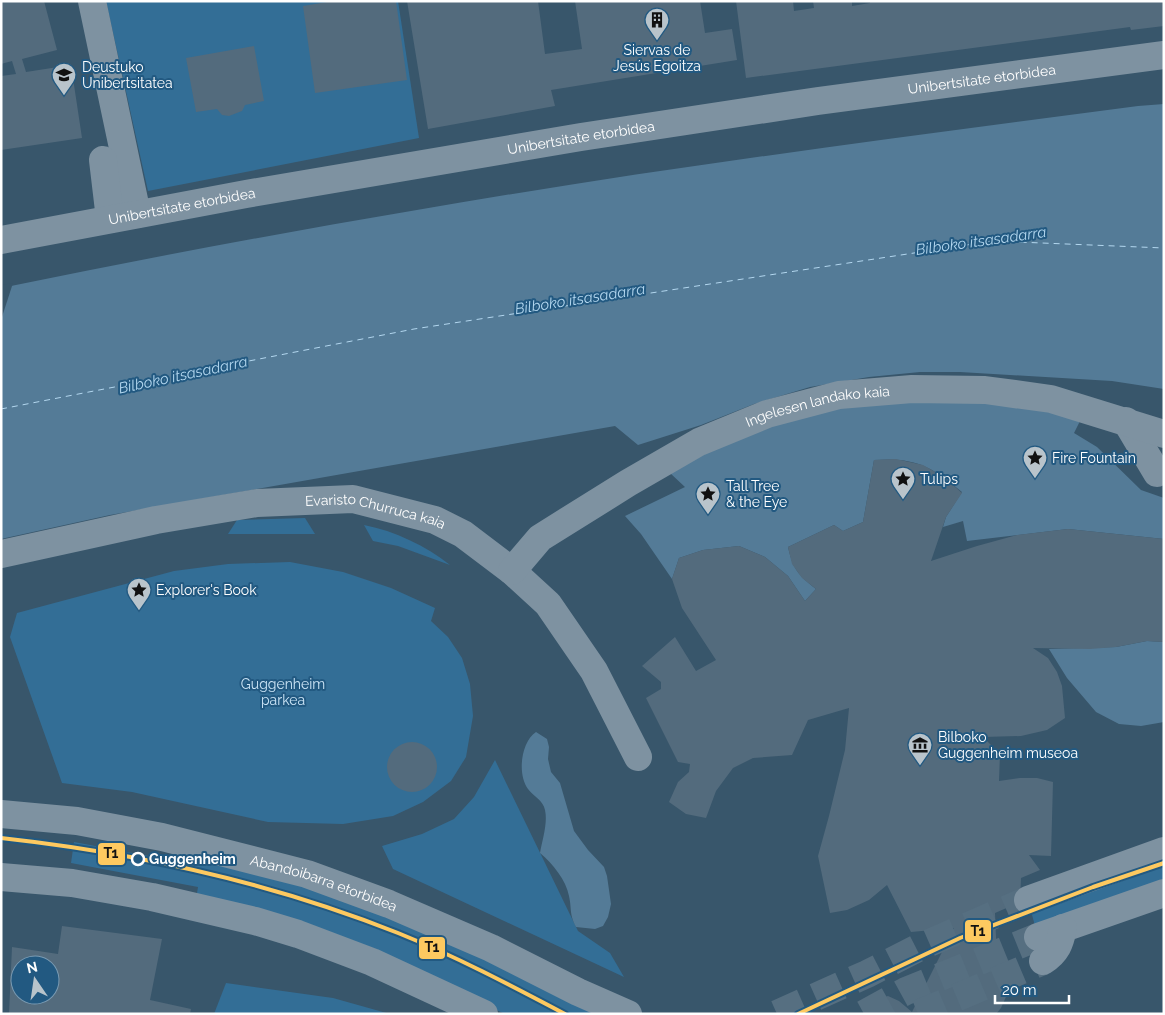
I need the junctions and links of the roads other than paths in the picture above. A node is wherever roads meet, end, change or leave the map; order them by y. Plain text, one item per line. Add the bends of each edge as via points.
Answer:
1 (92, 1) edge
2 (1164, 55) edge
3 (103, 160) dead end
4 (137, 214) junction
5 (110, 219) junction
6 (1, 240) edge
7 (1126, 422) junction
8 (1164, 434) edge
9 (1157, 474) dead end
10 (1, 554) edge
11 (512, 571) junction
12 (638, 756) dead end
13 (1, 814) edge
14 (1164, 851) edge
15 (1, 877) edge
16 (1164, 893) edge
17 (1028, 900) tunnel mouth
18 (1041, 949) tunnel mouth
19 (484, 1014) edge
20 (628, 1014) edge

1 - 4 street
2 - 4 street, Unibertsitate etorbidea via 818,101 581,137
3 - 5 street
4 - 5 street, Unibertsitate etorbidea
5 - 6 street, Unibertsitate etorbidea
7 - 8 street, Ingelesen landako kaia
7 - 9 street
7 - 11 street, Ingelesen landako kaia via 1051,399 986,390 912,389 839,395 767,414 708,438 540,538
10 - 11 street, Evaristo Churruca kaia via 156,520 257,503 353,499 435,520 463,534
11 - 12 street, Evaristo Churruca kaia via 548,604 594,671
13 - 20 street, Abandoibarra etorbidea via 77,822 162,837 307,874 389,904 491,948
14 - 17 street
15 - 19 street via 152,897 255,921 372,962
16 - 18 street via 1063,928

